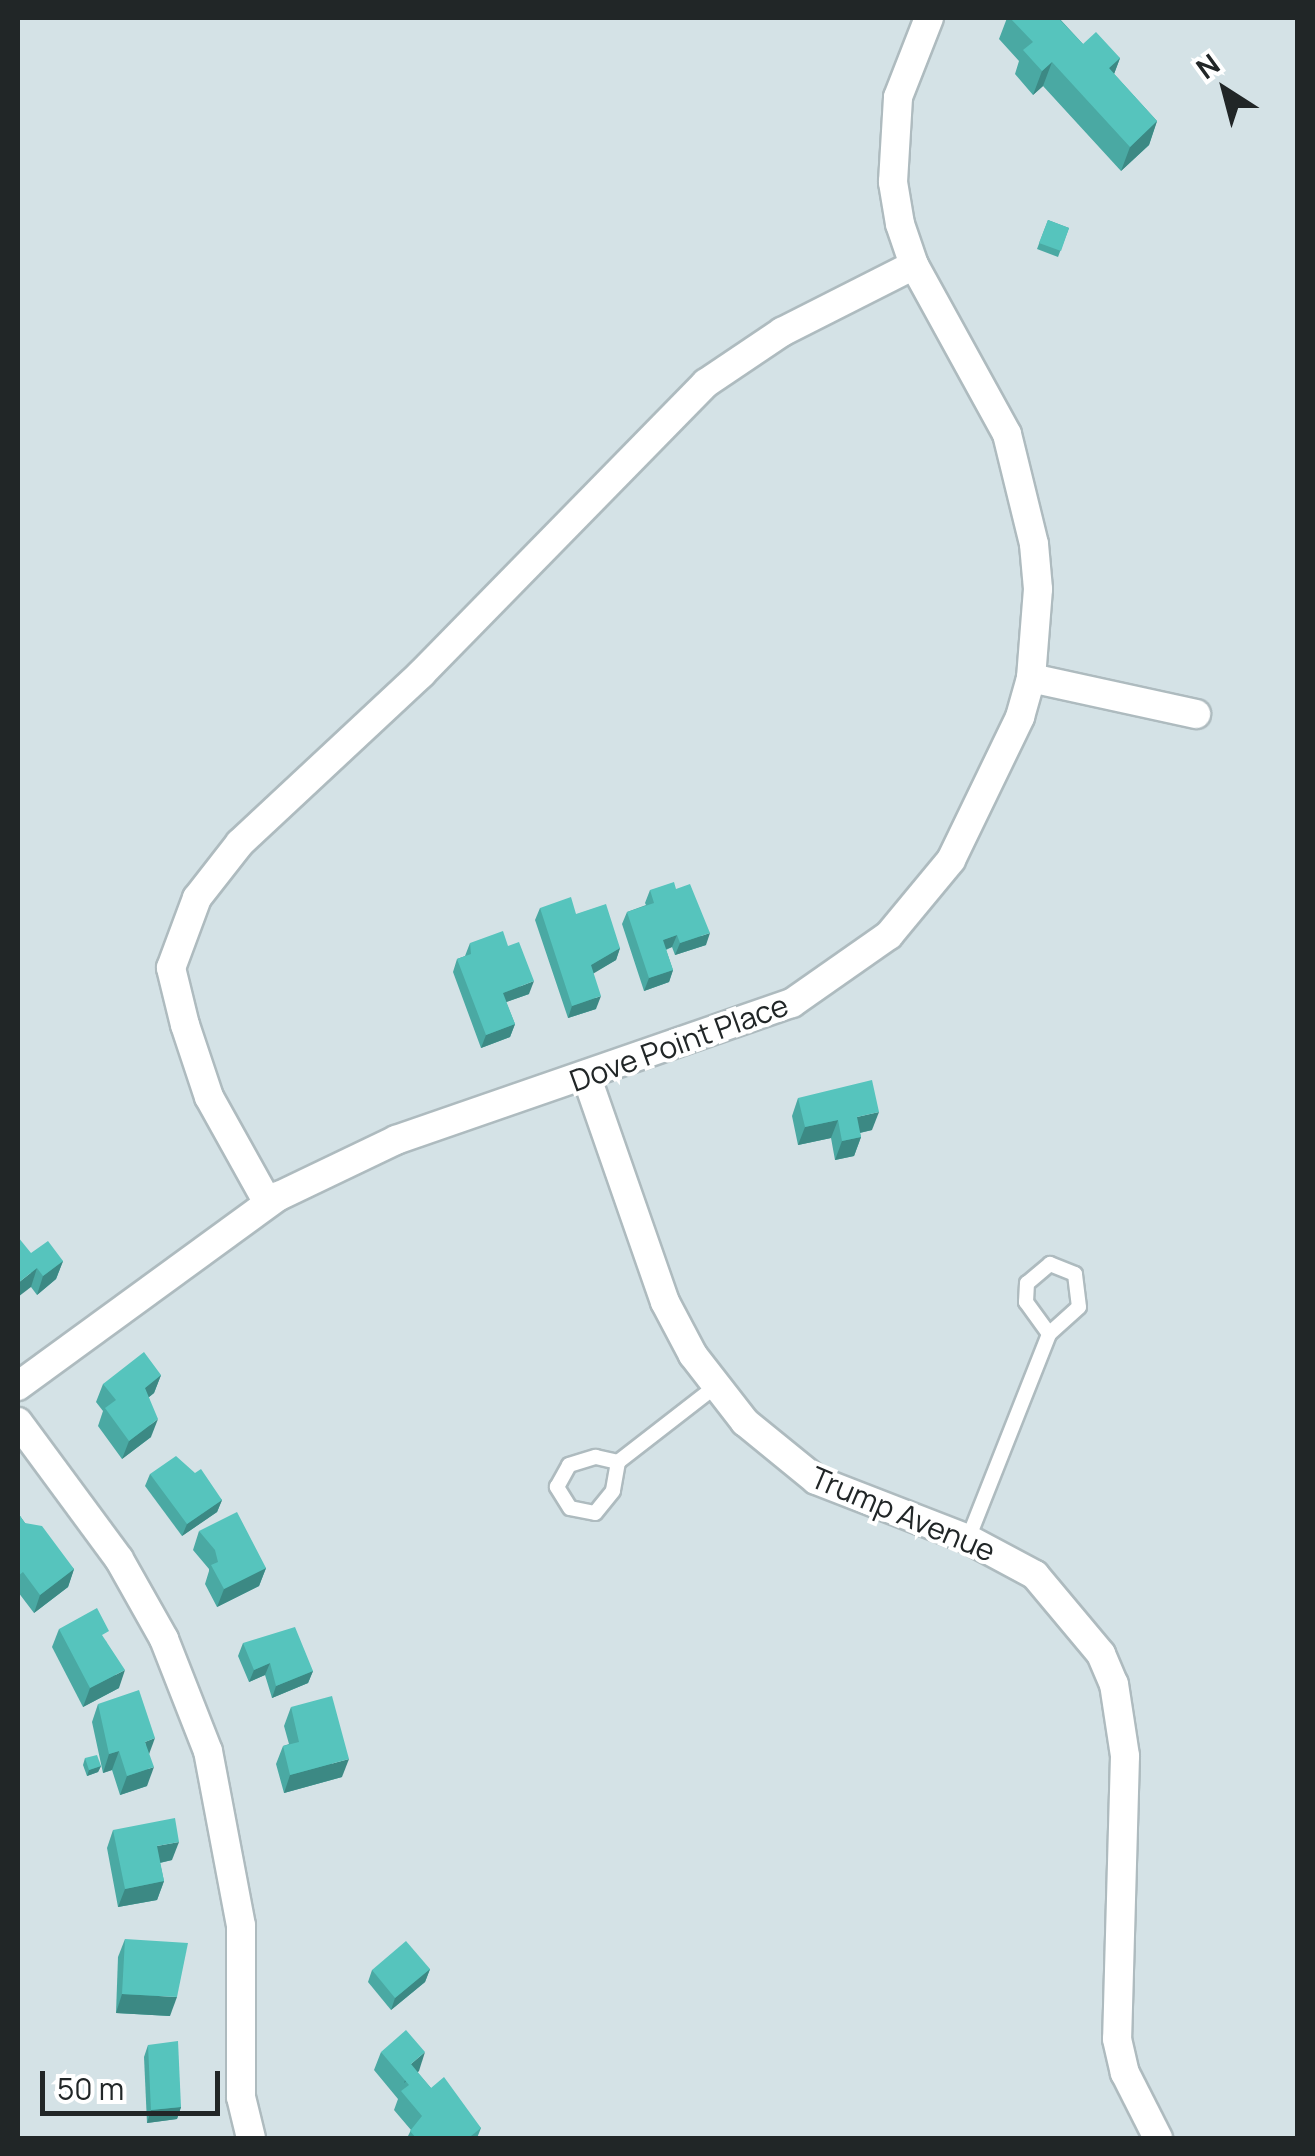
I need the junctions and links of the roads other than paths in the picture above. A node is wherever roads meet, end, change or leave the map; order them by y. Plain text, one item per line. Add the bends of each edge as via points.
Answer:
1 (929, 18) edge
2 (914, 265) junction
3 (1031, 678) junction
4 (1196, 714) dead end
5 (587, 1078) junction
6 (268, 1202) junction
7 (1049, 1334) junction
8 (18, 1386) edge
9 (716, 1386) junction
10 (18, 1422) edge
11 (618, 1462) junction
12 (968, 1539) junction
13 (251, 2138) edge
14 (1158, 2138) edge

1 - 2 street, Dove Point Place via 898,98 892,141 900,224
2 - 3 street, Dove Point Place via 988,392 1024,494 1038,589
2 - 6 street via 782,332 706,382 421,674 240,843 196,898 171,968 209,1097
3 - 4 street
3 - 5 street, Dove Point Place via 960,844 889,934 792,1003
5 - 6 street, Dove Point Place via 396,1140
5 - 9 street, Trump Avenue via 654,1278
6 - 8 street, Dove Point Place
7 - 7 lane via 1079,1308 1075,1274 1050,1264 1028,1283 1026,1302
7 - 12 lane
9 - 11 lane
9 - 12 street, Trump Avenue via 768,1445 816,1480
10 - 13 street via 119,1559 164,1639 208,1751 241,1926 241,2097
11 - 11 lane via 596,1457 569,1465 557,1487 570,1508 595,1513 613,1492
12 - 14 street, Trump Avenue via 1048,1587 1101,1654 1114,1684 1126,1756 1117,2039 1125,2073

